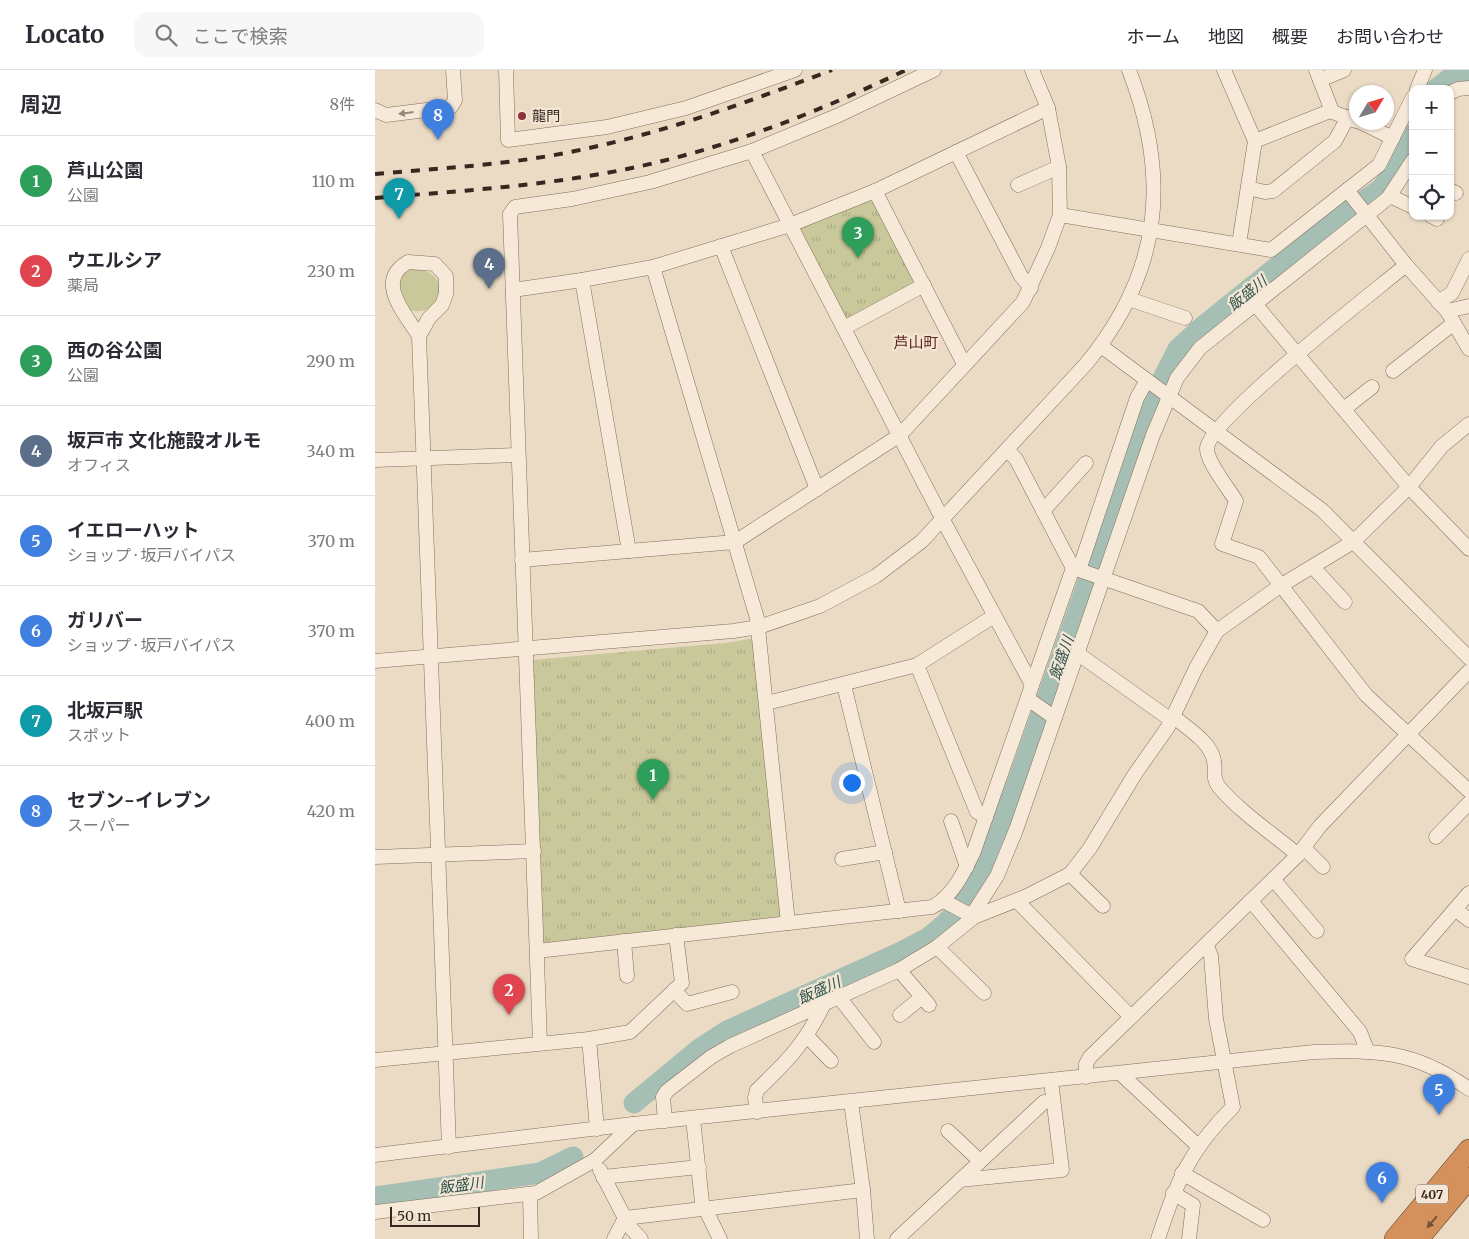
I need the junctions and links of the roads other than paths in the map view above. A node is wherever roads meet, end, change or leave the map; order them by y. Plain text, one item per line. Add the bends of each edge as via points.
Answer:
1 (453, 70) edge
2 (506, 70) edge
3 (795, 70) edge
4 (934, 70) edge
5 (1032, 70) edge
6 (1129, 70) edge
7 (1224, 70) edge
8 (1344, 70) edge
9 (1425, 70) edge
10 (1318, 75) edge
11 (1419, 85) edge
12 (1469, 88) edge
13 (1454, 91) edge
14 (1409, 105) edge
15 (1048, 108) junction
16 (375, 110) edge
17 (1332, 111) junction
18 (1349, 118) edge
19 (1349, 126) edge
20 (1376, 130) edge
21 (1393, 138) junction
22 (1255, 141) junction
23 (752, 151) junction
24 (956, 152) junction
25 (1059, 166) junction
26 (1409, 170) edge
27 (1018, 185) dead end
28 (1248, 188) junction
29 (875, 191) junction
30 (1349, 193) junction
31 (1390, 196) junction
32 (1409, 205) edge
33 (1366, 214) junction
34 (1059, 215) junction
35 (790, 225) junction
36 (1150, 230) junction
37 (1239, 244) junction
38 (721, 246) junction
39 (1469, 259) edge
40 (1406, 265) junction
41 (653, 267) junction
42 (582, 280) junction
43 (924, 285) junction
44 (1031, 288) junction
45 (513, 290) junction
46 (1129, 299) junction
47 (1255, 304) junction
48 (1469, 306) edge
49 (1446, 312) junction
50 (1185, 318) dead end
51 (844, 328) junction
52 (419, 336) junction
53 (1101, 346) junction
54 (1469, 349) edge
55 (1297, 354) junction
56 (965, 364) junction
57 (1393, 371) dead end
58 (1148, 381) junction
59 (1372, 387) dead end
60 (1167, 395) junction
61 (1343, 409) junction
62 (1469, 424) edge
63 (1215, 431) junction
64 (900, 435) junction
65 (1007, 450) junction
66 (518, 455) junction
67 (424, 459) junction
68 (375, 460) edge
69 (1086, 463) dead end
70 (1409, 487) junction
71 (817, 489) junction
72 (1043, 511) junction
73 (943, 520) junction
74 (735, 542) junction
75 (1353, 542) junction
76 (1469, 549) edge
77 (629, 551) junction
78 (522, 560) junction
79 (1313, 567) junction
80 (1077, 569) junction
81 (1102, 577) junction
82 (1280, 586) junction
83 (1345, 602) dead end
84 (994, 616) junction
85 (759, 627) junction
86 (1217, 631) junction
87 (526, 649) junction
88 (1077, 653) junction
89 (431, 657) junction
90 (1469, 658) edge
91 (375, 661) edge
92 (917, 665) junction
93 (1469, 671) edge
94 (844, 685) junction
95 (1032, 685) junction
96 (1031, 701) junction
97 (767, 703) junction
98 (1054, 717) junction
99 (1172, 718) junction
100 (1407, 734) junction
101 (1469, 791) edge
102 (1469, 803) edge
103 (987, 817) junction
104 (951, 821) dead end
105 (1436, 837) dead end
106 (533, 851) junction
107 (1301, 851) junction
108 (885, 852) junction
109 (438, 856) junction
110 (375, 857) edge
111 (842, 859) dead end
112 (967, 867) junction
113 (1323, 867) dead end
114 (1070, 874) junction
115 (1273, 879) junction
116 (1469, 894) edge
117 (942, 900) junction
118 (1017, 901) junction
119 (1251, 901) junction
120 (1103, 906) dead end
121 (1455, 909) junction
122 (899, 910) junction
123 (971, 915) junction
124 (1469, 920) edge
125 (788, 923) junction
126 (1317, 932) dead end
127 (676, 935) junction
128 (624, 941) junction
129 (1207, 946) junction
130 (937, 947) junction
131 (537, 950) junction
132 (899, 970) junction
133 (627, 976) dead end
134 (1469, 977) edge
135 (674, 990) junction
136 (732, 992) dead end
137 (984, 993) dead end
138 (838, 996) junction
139 (823, 1004) junction
140 (900, 1015) dead end
141 (1131, 1017) junction
142 (807, 1036) junction
143 (589, 1039) junction
144 (874, 1042) dead end
145 (540, 1043) junction
146 (1367, 1050) junction
147 (445, 1052) junction
148 (375, 1060) edge
149 (831, 1061) dead end
150 (1223, 1062) junction
151 (1121, 1074) junction
152 (1086, 1078) junction
153 (1051, 1082) junction
154 (1469, 1089) edge
155 (851, 1102) junction
156 (1043, 1102) dead end
157 (757, 1112) junction
158 (693, 1119) junction
159 (665, 1121) junction
160 (633, 1124) junction
161 (597, 1129) junction
162 (948, 1131) dead end
163 (1198, 1146) junction
164 (449, 1147) junction
165 (1469, 1150) edge
166 (375, 1155) edge
167 (595, 1160) junction
168 (980, 1162) junction
169 (699, 1167) junction
170 (1182, 1173) junction
171 (603, 1177) junction
172 (1469, 1178) edge
173 (960, 1180) junction
174 (863, 1190) junction
175 (1173, 1193) junction
176 (530, 1194) junction
177 (706, 1210) junction
178 (382, 1211) edge
179 (625, 1218) junction
180 (1263, 1220) dead end
181 (375, 1223) edge
182 (531, 1239) edge
183 (615, 1239) edge
184 (641, 1239) edge
185 (720, 1239) edge
186 (867, 1239) edge
187 (897, 1239) edge
188 (1158, 1239) edge
189 (1189, 1239) edge
190 (1395, 1239) edge
191 (1418, 1239) edge

1 -> 16 street via 455,100 451,107 386,115
2 - 3 street via 508,140 607,127 686,108
4 - 23 street
5 - 15 street
6 - 36 street via 1149,133 1154,170
7 - 22 street
8 - 10 street
9 - 11 street
10 - 17 street
12 - 13 street
14 - 21 street
15 - 24 street
15 - 25 street
17 - 18 street
17 - 22 street
19 - 28 street via 1273,191
20 - 21 street
21 - 30 street via 1379,164
22 - 28 street
23 - 35 street
23 - 45 street via 622,188 515,207 510,214
24 - 29 street
24 - 44 street via 1021,276
25 - 27 street
25 - 34 street
26 - 31 street
28 - 37 street
29 - 35 street
29 - 43 street
30 - 33 street
30 - 37 street via 1271,250
31 - 32 street
31 - 33 street
33 - 40 street
33 - 47 street
34 - 36 street
34 - 44 street
35 - 38 street
35 - 51 street
36 - 37 street
36 - 46 street via 1142,267
38 - 41 street
38 - 71 street
39 - 49 street
40 - 49 street
40 - 55 street
41 - 42 street
41 - 74 street
42 - 45 street
42 - 77 street
43 - 51 street
43 - 56 street
44 - 56 street via 1023,302
45 - 66 street
46 - 50 street
46 - 53 street
47 - 55 street
47 - 60 street via 1199,348
48 - 49 street
49 - 54 street
49 - 57 street
51 - 64 street
52 - 52 street via 389,292 391,273 395,267 408,262 435,264 445,276 446,294 442,305 429,318
52 - 67 street
53 - 58 street
53 - 65 street
55 - 61 street
55 - 63 street
56 - 64 street
58 - 60 street
58 - 80 street via 1137,398
59 - 61 street
60 - 63 street
60 - 81 street
61 - 70 street
62 - 70 street via 1442,446
63 - 75 street via 1322,510
63 - 82 street via 1207,449 1209,458 1236,501 1222,544 1259,557
64 - 71 street
64 - 73 street
65 - 72 street via 1016,459
65 - 73 street
66 - 67 street
66 - 78 street
67 - 68 street
67 - 89 street
69 - 72 street
70 - 75 street
70 - 76 street
71 - 74 street
72 - 80 street
73 - 84 street
73 - 85 street via 905,555 859,587 820,606
74 - 77 street
74 - 85 street
75 - 79 street
75 - 90 street
77 - 78 street
78 - 87 street
79 - 82 street
79 - 83 street
80 - 81 street
80 - 95 street
81 - 86 street via 1198,611
81 - 88 street
82 - 86 street
82 - 100 street via 1366,695
84 - 92 street
84 - 95 street
85 - 87 street
85 - 97 street
86 - 99 street
87 - 89 street
87 - 106 street
88 - 98 street
88 - 99 street
89 - 91 street
89 - 109 street
92 - 94 street
92 - 103 street via 977,812
93 - 100 street
94 - 97 street
94 - 108 street
95 - 96 street
96 - 98 street
96 - 103 street
97 - 125 street
98 - 123 street via 1006,854 983,900
99 - 107 street via 1207,746 1214,760 1214,777 1218,785 1241,808
99 - 114 street via 1090,848
100 - 101 street
100 - 107 street via 1320,826
102 - 105 street
103 - 112 street
104 - 112 street
106 - 109 street
106 - 131 street
107 - 113 street
107 - 115 street
108 - 111 street
108 - 122 street
109 - 110 street
109 - 147 street
112 - 117 street
114 - 118 street
114 - 120 street
115 - 119 street
115 - 126 street
116 - 121 street
117 - 122 street via 932,907
117 - 123 street
118 - 123 street
118 - 141 street
119 - 129 street
119 - 146 street via 1360,1032
121 - 124 street
121 - 134 street via 1412,959
122 - 125 street
123 - 130 street
125 - 127 street
127 - 128 street
127 - 135 street via 682,982
128 - 131 street
128 - 133 street
129 - 141 street
129 - 150 street via 1211,956
130 - 132 street
130 - 137 street
131 - 145 street
132 - 138 street
132 - 140 street via 925,1001
135 - 136 street via 687,1004
135 - 143 street via 630,1032
138 - 139 street
138 - 144 street
139 - 142 street
139 - 159 street via 745,1038 711,1057 667,1091 663,1097
141 - 152 street via 1090,1057 1086,1064
142 - 149 street
142 - 157 street via 795,1054 757,1090
143 - 145 street
143 - 161 street
145 - 147 street
146 - 150 street
146 - 154 street via 1404,1056 1430,1066
147 - 148 street
147 - 164 street
150 - 151 street
150 - 163 street via 1233,1107
151 - 152 street
151 - 163 street
152 - 153 street
153 - 155 street
153 - 173 street via 1062,1170
155 - 157 street
155 - 174 street
156 - 168 street
157 - 158 street
158 - 159 street
158 - 169 street
159 - 160 street
160 - 161 street
160 - 167 street
161 - 164 street
162 - 168 street
163 - 170 street
164 - 166 street
165 - 190 highway, 407
167 - 171 street
167 - 176 street
168 - 173 street
169 - 171 street
169 - 177 street
170 - 175 street
170 - 180 street
171 - 179 street
172 -> 191 highway, 407
173 - 187 street
174 - 177 street
174 - 186 street
175 - 188 street
175 - 189 street via 1193,1205
176 - 178 street
176 - 182 street
177 - 179 street
177 - 185 street
178 - 181 street
179 - 183 street
179 - 184 street

